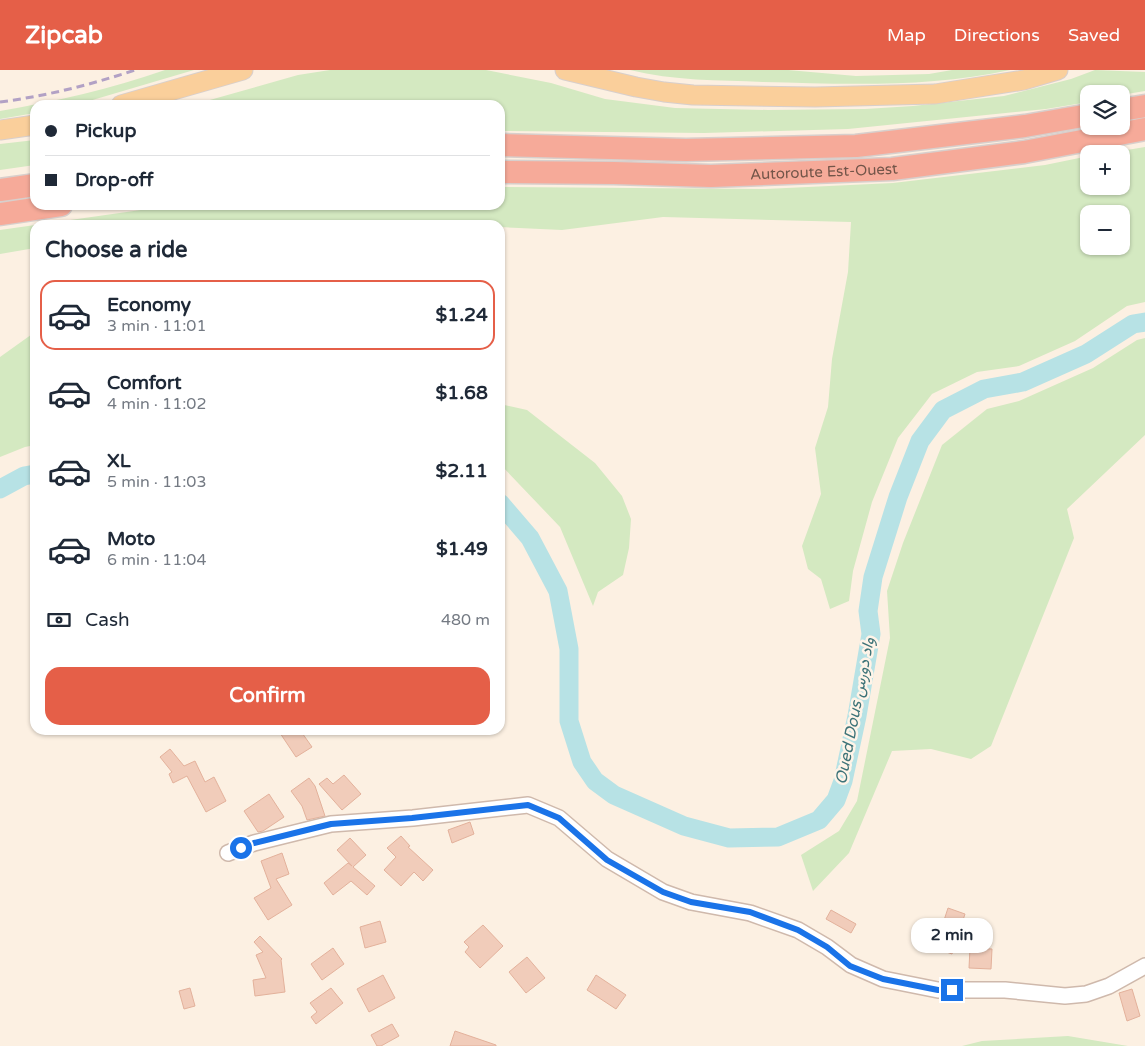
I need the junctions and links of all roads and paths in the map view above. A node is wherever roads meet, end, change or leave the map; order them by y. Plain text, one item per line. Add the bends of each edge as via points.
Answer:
1 (243, 70) edge
2 (565, 70) edge
3 (1058, 70) edge
4 (138, 100) edge
5 (1145, 106) edge
6 (1130, 108) edge
7 (1080, 117) edge
8 (30, 126) edge
9 (1145, 129) edge
10 (0, 130) edge
11 (505, 145) edge
12 (505, 172) edge
13 (30, 186) edge
14 (0, 190) edge
15 (30, 210) edge
16 (0, 214) edge
17 (228, 853) dead end
18 (1145, 966) edge

1 - 4 main road
2 - 3 main road via 664,92 815,97 935,94 1024,80
5 - 6 highway
7 - 11 highway, Autoroute Est-Ouest via 856,146 686,150
8 - 10 main road
9 - 12 highway, Autoroute Est-Ouest via 1024,152 892,169 711,176
13 - 14 highway
15 - 16 highway
17 - 18 street via 254,843 331,824 528,805 559,818 607,860 663,892 691,902 750,912 798,930 827,947 850,966 883,979 938,990 1004,990 1064,996 1086,994 1109,986

